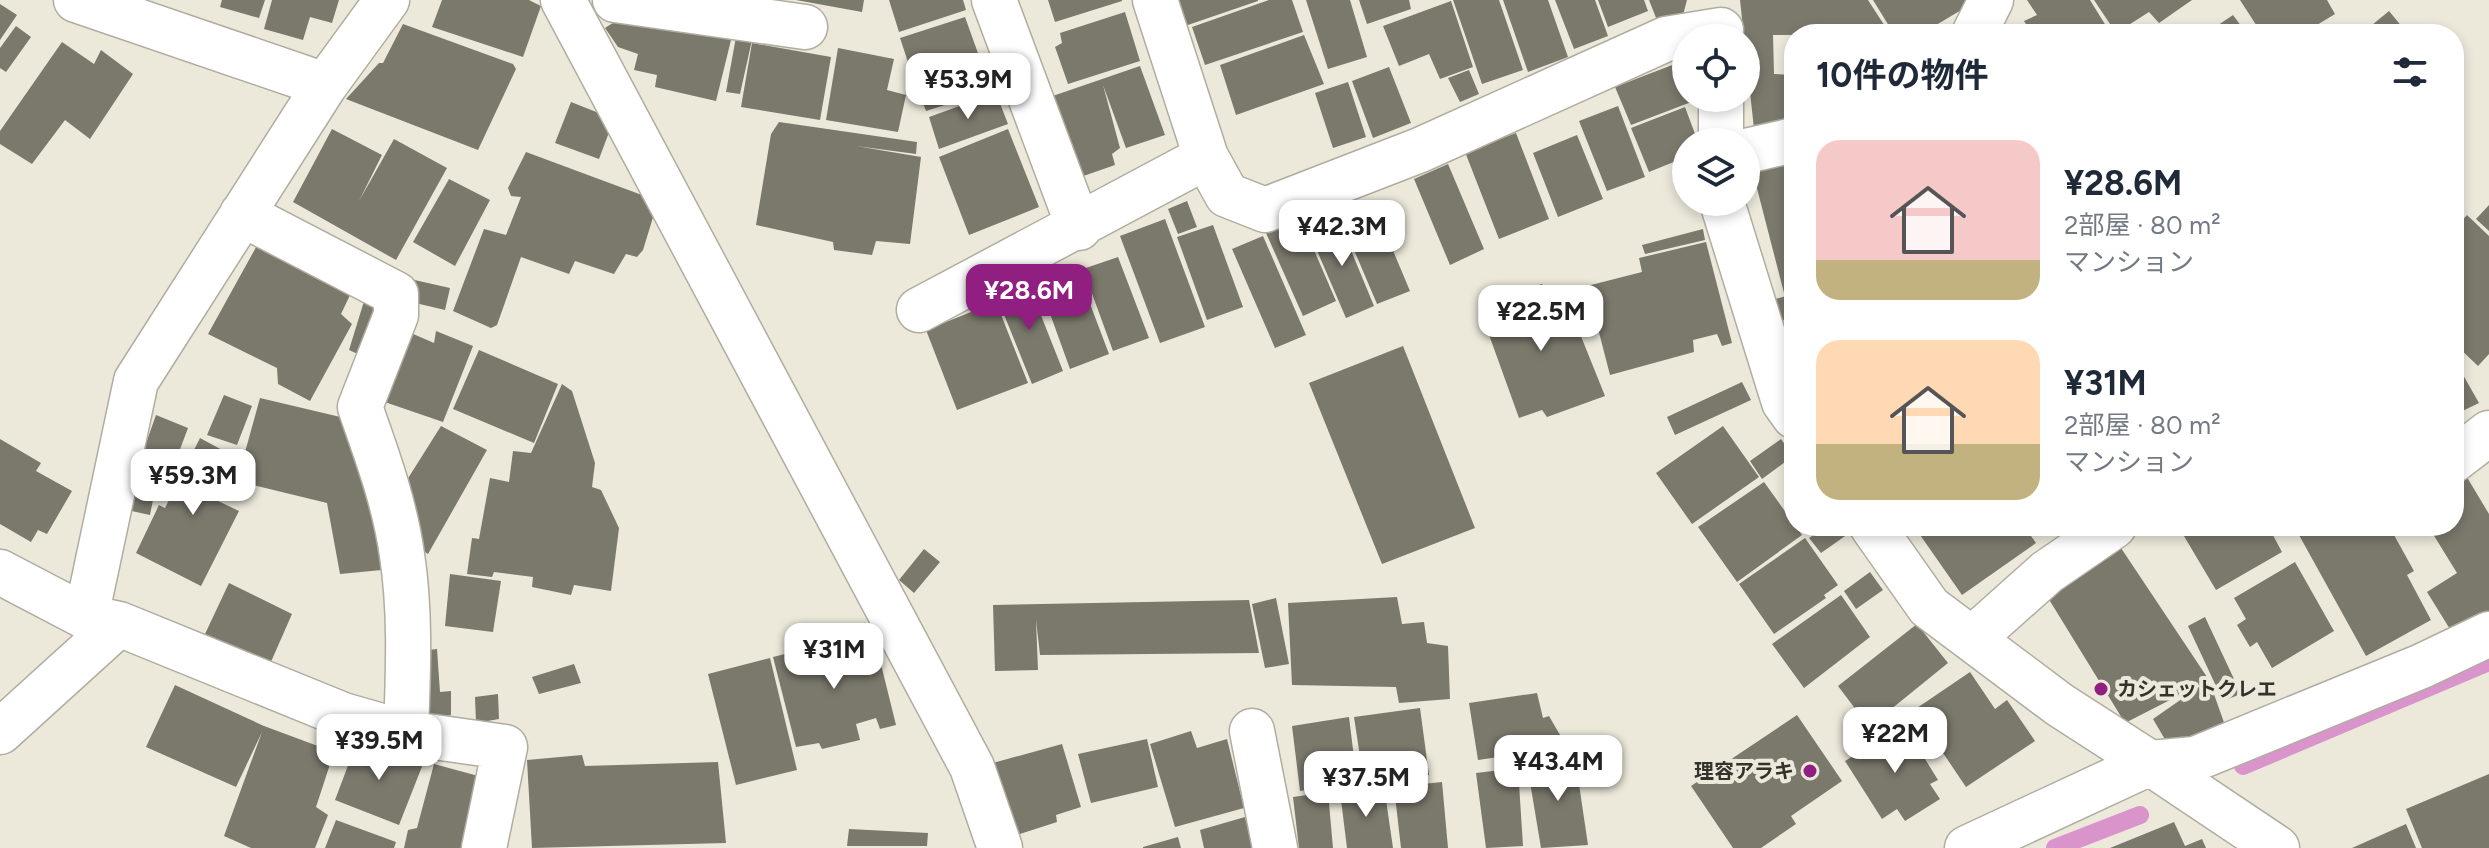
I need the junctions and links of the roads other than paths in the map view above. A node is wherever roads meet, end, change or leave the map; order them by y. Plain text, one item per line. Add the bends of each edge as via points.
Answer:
1 (76, 0) edge
2 (387, 0) edge
3 (563, 0) edge
4 (615, 0) edge
5 (994, 0) edge
6 (1155, 0) edge
7 (1991, 0) edge
8 (1720, 23) edge
9 (1979, 24) edge
10 (805, 27) dead end
11 (325, 85) junction
12 (1784, 142) edge
13 (1760, 148) edge
14 (1206, 157) junction
15 (242, 214) junction
16 (1726, 216) edge
17 (1079, 228) junction
18 (919, 310) dead end
19 (1784, 402) edge
20 (2489, 433) edge
21 (2464, 452) edge
22 (1879, 536) edge
23 (2099, 536) edge
24 (0, 572) edge
25 (103, 620) junction
26 (2489, 634) edge
27 (1972, 639) junction
28 (1252, 731) dead end
29 (0, 732) edge
30 (406, 733) junction
31 (2150, 763) junction
32 (1971, 847) edge
33 (484, 848) edge
34 (1000, 848) edge
35 (1275, 848) edge
36 (2277, 848) edge

1 - 11 street
2 - 11 street
3 - 34 street via 972,767
4 - 10 street
5 - 17 street
6 - 14 street
7 - 9 street
8 - 14 street via 1666,39 1420,150 1265,210 1227,195
11 - 15 street
12 - 13 street
14 - 17 street
15 - 25 street via 136,381
15 - 30 street via 396,294 396,315 360,407 385,478 402,555
16 - 19 street
17 - 18 street
20 - 21 street
22 - 27 street via 1929,607
23 - 27 street via 2047,572
24 - 25 street
25 - 29 street
25 - 30 street via 343,715
26 - 31 street via 2195,759
27 - 31 street
28 - 35 street
30 - 33 street via 505,747
31 - 32 street
31 - 36 street

